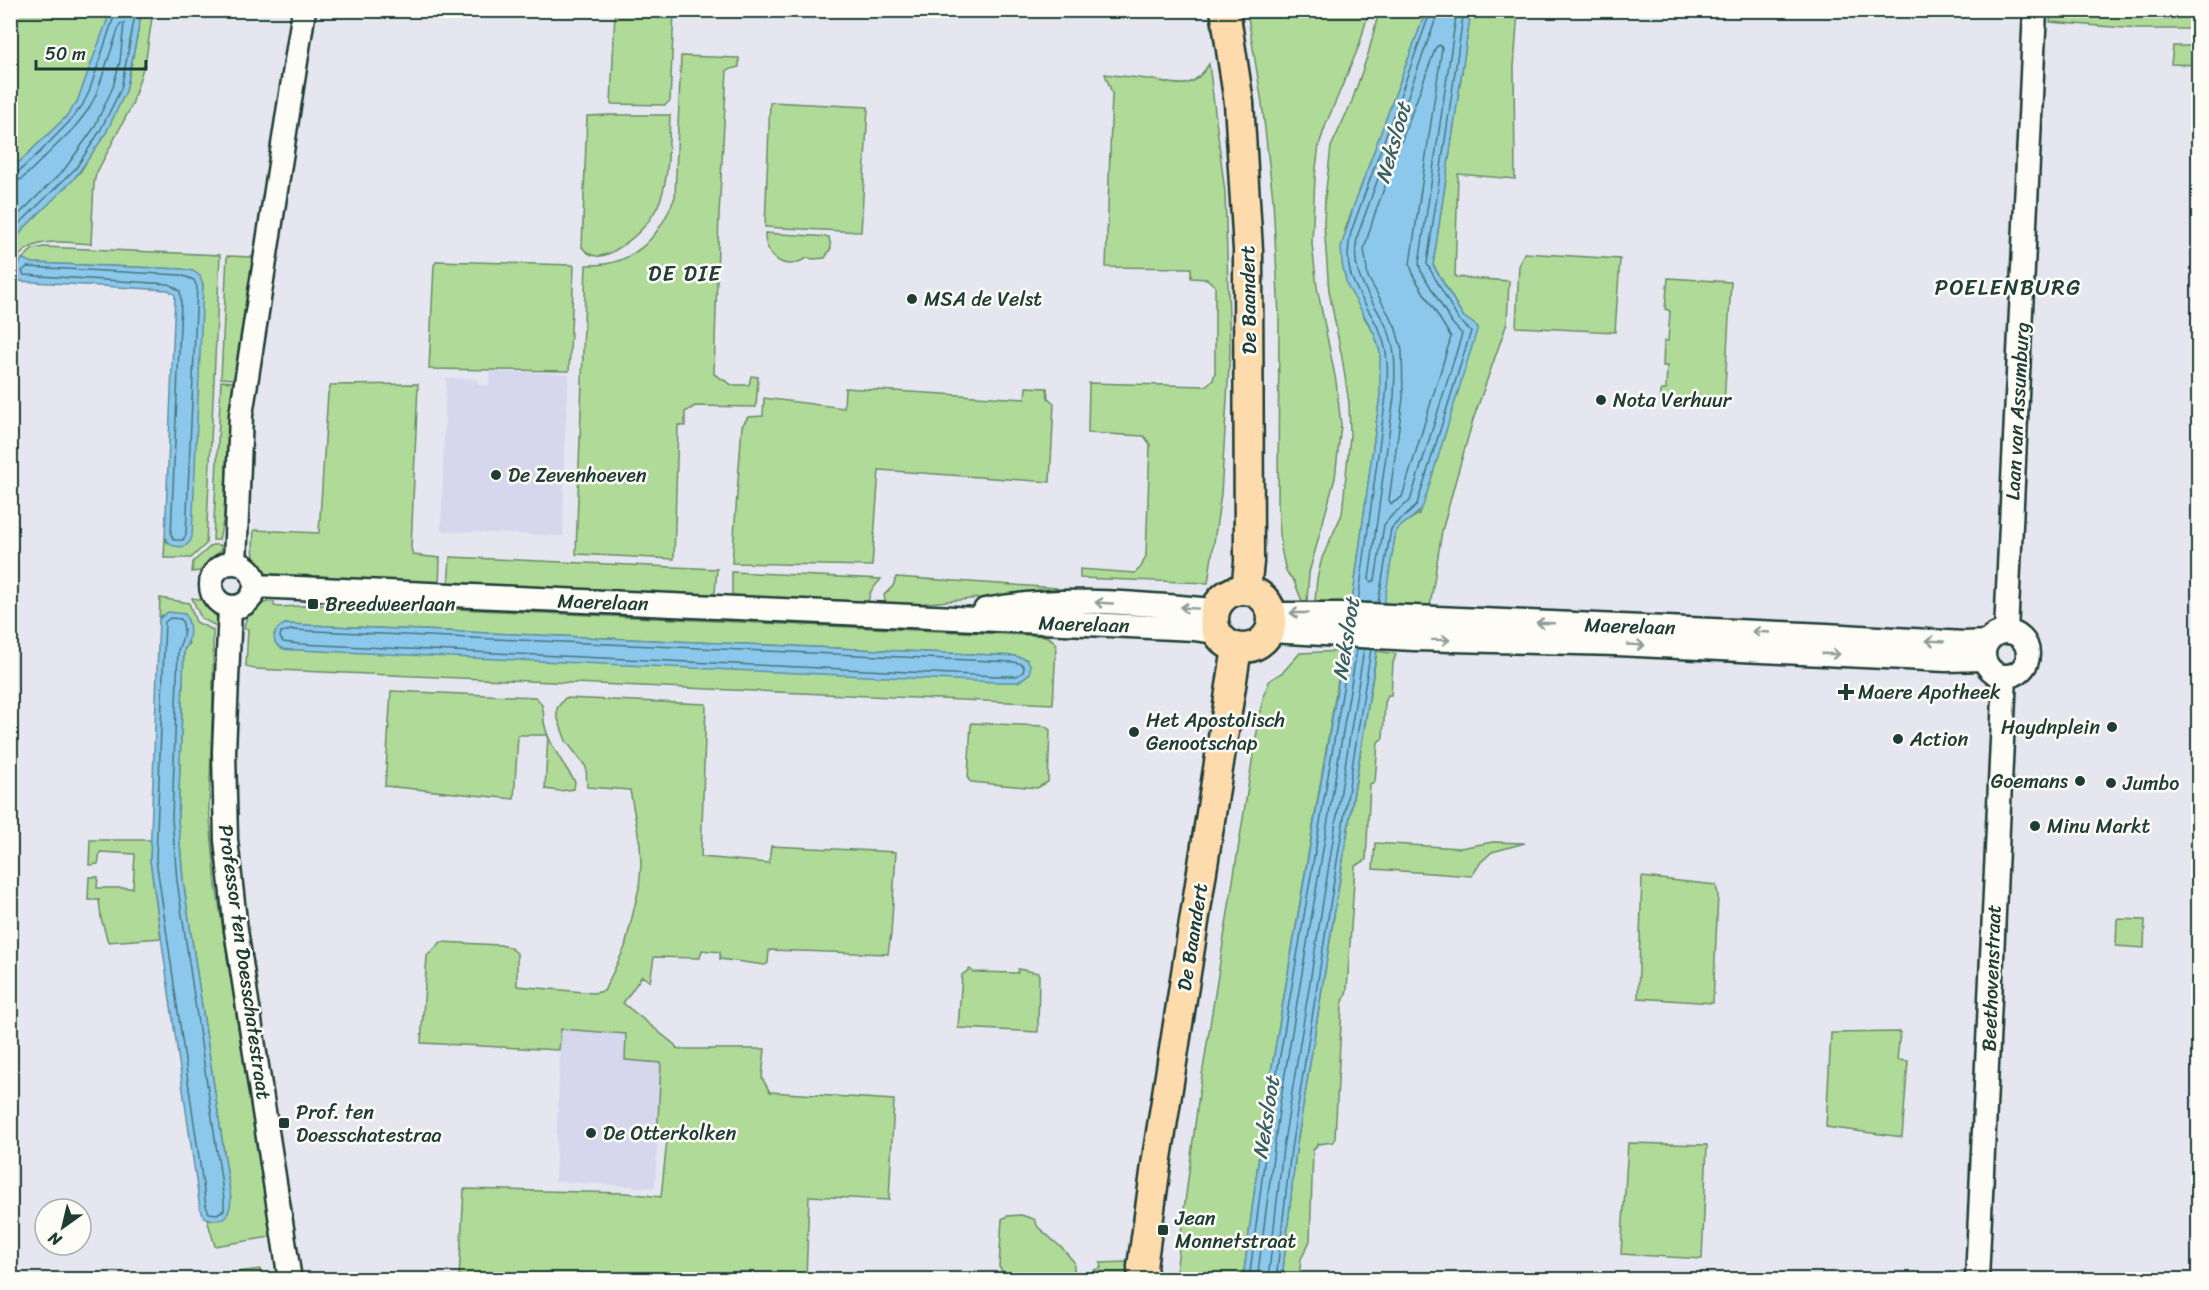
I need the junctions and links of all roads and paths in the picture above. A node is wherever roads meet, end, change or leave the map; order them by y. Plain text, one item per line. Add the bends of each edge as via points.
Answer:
1 (304, 10) edge
2 (1225, 10) edge
3 (2035, 10) edge
4 (235, 563) junction
5 (255, 586) junction
6 (1246, 590) junction
7 (230, 607) junction
8 (1271, 622) junction
9 (1223, 630) junction
10 (1992, 644) junction
11 (2005, 676) junction
12 (290, 1280) edge
13 (1145, 1280) edge
14 (1977, 1280) edge

1 - 4 street via 242,404
2 - 6 main road, De Baandert via 1239,103 1248,250
3 - 10 street, Laan van Assumburg
4 - 5 street via 253,575
4 - 7 street via 218,569 211,586 217,600
5 - 7 street via 248,602
5 - 9 street, Maerelaan via 951,616 1010,605 1069,601
6 - 8 main road via 1265,601
6 - 9 main road via 1221,600
7 - 12 street, Professor ten Doesschatestraat via 224,752 226,840 236,930
8 - 9 main road via 1265,639 1247,649
8 - 10 street, Maerelaan via 1384,627 1710,629
9 - 13 main road, De Baandert via 1149,1226 1155,1238 1151,1268
10 - 11 street via 1992,671
10 - 11 street via 2020,638 2028,651 2022,669
11 - 14 street, Beethovenstraat

